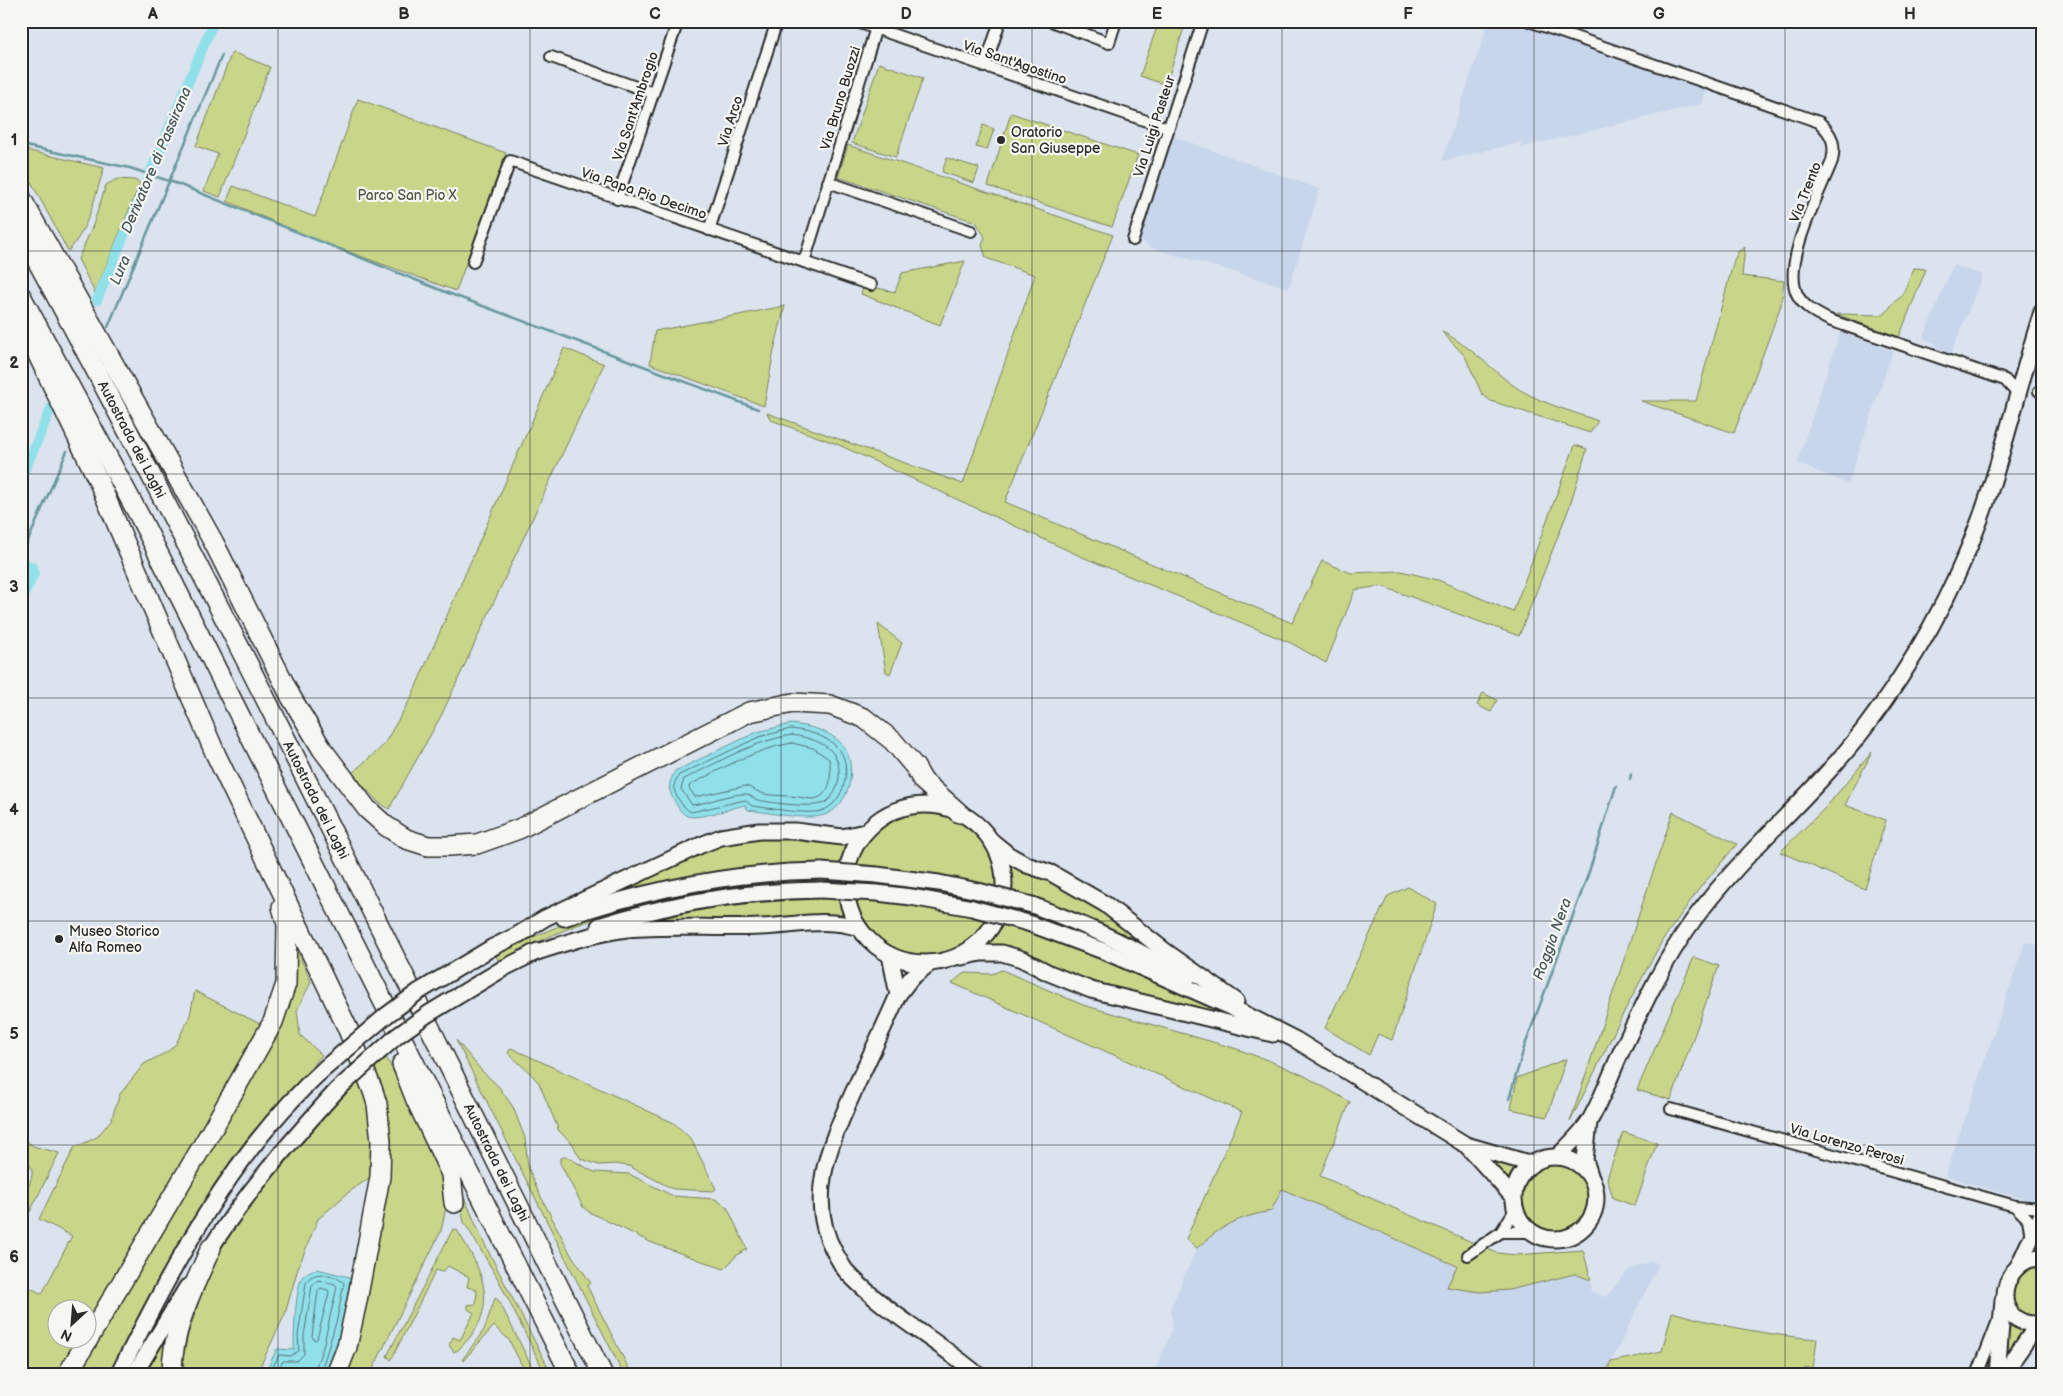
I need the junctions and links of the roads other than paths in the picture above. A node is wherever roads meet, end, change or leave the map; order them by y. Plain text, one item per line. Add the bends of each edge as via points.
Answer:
1 (678, 21) edge
2 (777, 21) edge
3 (854, 21) edge
4 (1000, 21) edge
5 (1051, 21) edge
6 (1116, 21) edge
7 (1203, 21) edge
8 (1529, 21) edge
9 (877, 25) edge
10 (551, 57) dead end
11 (985, 67) junction
12 (654, 93) junction
13 (1167, 128) junction
14 (828, 182) junction
15 (21, 198) edge
16 (617, 199) junction
17 (709, 230) junction
18 (21, 231) edge
19 (971, 231) dead end
20 (1133, 240) dead end
21 (474, 262) dead end
22 (804, 262) junction
23 (871, 284) dead end
24 (21, 296) edge
25 (2042, 312) edge
26 (21, 319) edge
27 (2022, 376) junction
28 (2005, 380) junction
29 (2017, 393) junction
30 (959, 813) junction
31 (865, 832) junction
32 (990, 840) junction
33 (256, 841) junction
34 (859, 928) junction
35 (519, 934) junction
36 (531, 954) junction
37 (890, 955) junction
38 (950, 959) junction
39 (930, 963) junction
40 (376, 987) junction
41 (898, 995) junction
42 (1233, 1008) junction
43 (1296, 1040) junction
44 (1671, 1109) dead end
45 (1589, 1121) junction
46 (1466, 1145) junction
47 (1557, 1157) junction
48 (1532, 1164) junction
49 (1590, 1175) junction
50 (454, 1203) dead end
51 (1514, 1204) junction
52 (2015, 1206) junction
53 (2042, 1208) edge
54 (2042, 1214) edge
55 (1501, 1232) junction
56 (1530, 1232) junction
57 (2031, 1238) junction
58 (211, 1248) junction
59 (1468, 1255) dead end
60 (2042, 1259) edge
61 (2018, 1267) junction
62 (2003, 1300) junction
63 (2040, 1323) edge
64 (67, 1375) edge
65 (118, 1375) edge
66 (134, 1375) edge
67 (172, 1375) edge
68 (336, 1375) edge
69 (571, 1375) edge
70 (603, 1375) edge
71 (978, 1375) edge
72 (1976, 1375) edge
73 (1997, 1375) edge
74 (2006, 1375) edge

1 - 12 street, Via Sant'Ambrogio
2 - 17 street, Via Arco
3 - 9 street, Via Sant'Agostino
4 - 11 street
5 - 6 street via 1109,43
7 - 13 street, Via Luigi Pasteur
8 - 28 street, Via Trento via 1819,122 1833,139 1834,152 1793,266 1795,288 1804,305 1830,320
9 - 11 street, Via Sant'Agostino
9 - 14 street, Via Bruno Buozzi
10 - 12 street
11 - 13 street, Via Sant'Agostino
12 - 16 street, Via Sant'Ambrogio
13 - 20 street, Via Luigi Pasteur
14 - 19 street
14 - 22 street, Via Bruno Buozzi
15 - 30 highway via 214,543 291,697 336,770 367,809 386,826 406,839 428,846 477,844 519,829 749,712 793,703 830,705 864,718 893,740 923,781
16 - 17 street, Via Papa Pio Decimo
16 - 21 street, Via Papa Pio Decimo via 510,161
17 - 22 street, Via Papa Pio Decimo
18 - 70 highway, Autostrada dei Laghi via 255,680
22 - 23 street, Via Papa Pio Decimo
24 - 40 highway, Autostrada dei Laghi via 141,519
25 - 27 main road
26 - 33 highway via 99,482
27 - 28 street
27 - 29 main road
28 - 29 street
29 - 45 main road via 1982,515 1930,628 1899,680 1863,730 1692,922 1646,1000
30 - 31 main road via 940,806 919,805 899,809 880,818
30 - 32 main road via 976,824
31 - 34 main road via 854,849 846,889 850,909
31 - 35 main road via 842,837 795,831 760,831 722,837 545,918
32 - 38 main road via 1004,878 996,919 984,936
32 - 43 main road via 1009,855 1051,873 1105,904 1207,982
33 - 64 highway via 287,924 286,984 281,1001 273,1022 213,1128
33 - 68 highway via 347,1027 377,1104 381,1141 377,1192 347,1347
34 - 36 main road via 842,922 824,921 758,927 683,926 626,930 594,934
34 - 37 main road
35 - 42 main road, bridge via 621,900 691,883 760,873 822,871 877,875 978,891 1032,905 1075,921 1156,959
35 - 65 main road, bridge via 439,978 410,998 325,1068 280,1113 226,1184 157,1298
36 - 42 main road, bridge via 597,927 682,904 760,892 821,890 877,893 972,908 1028,924 1106,952
36 - 58 main road, bridge via 428,1014 391,1041 338,1090 287,1145
37 - 39 main road
37 - 41 main road
38 - 39 main road
38 - 43 main road via 1002,953 1091,990
39 - 41 main road via 911,978
40 - 50 highway via 416,1100 451,1174
40 - 69 highway, Autostrada dei Laghi
41 - 71 main road via 832,1140 822,1174 822,1220 829,1242 845,1271 873,1298
42 - 43 main road
43 - 46 main road
44 - 52 street, Via Lorenzo Perosi
45 - 47 main road
45 - 49 main road via 1585,1154
46 - 48 main road
46 - 51 main road
47 - 48 main road via 1544,1158
47 - 49 main road via 1575,1162
48 - 51 main road via 1519,1178
49 - 56 main road via 1597,1200 1588,1224 1579,1233 1554,1240
51 - 55 street
51 - 56 main road via 1521,1222
52 - 53 street, Via Lorenzo Perosi
52 - 57 street via 2028,1219
54 - 57 main road
55 - 56 street
55 - 59 street
57 - 61 main road
58 - 66 main road
58 - 67 highway via 183,1314
60 - 61 main road via 2031,1259
61 - 62 main road via 2006,1287
62 - 63 main road via 2013,1317 2027,1323
62 - 72 street via 1994,1334
62 - 73 main road
63 - 74 main road

